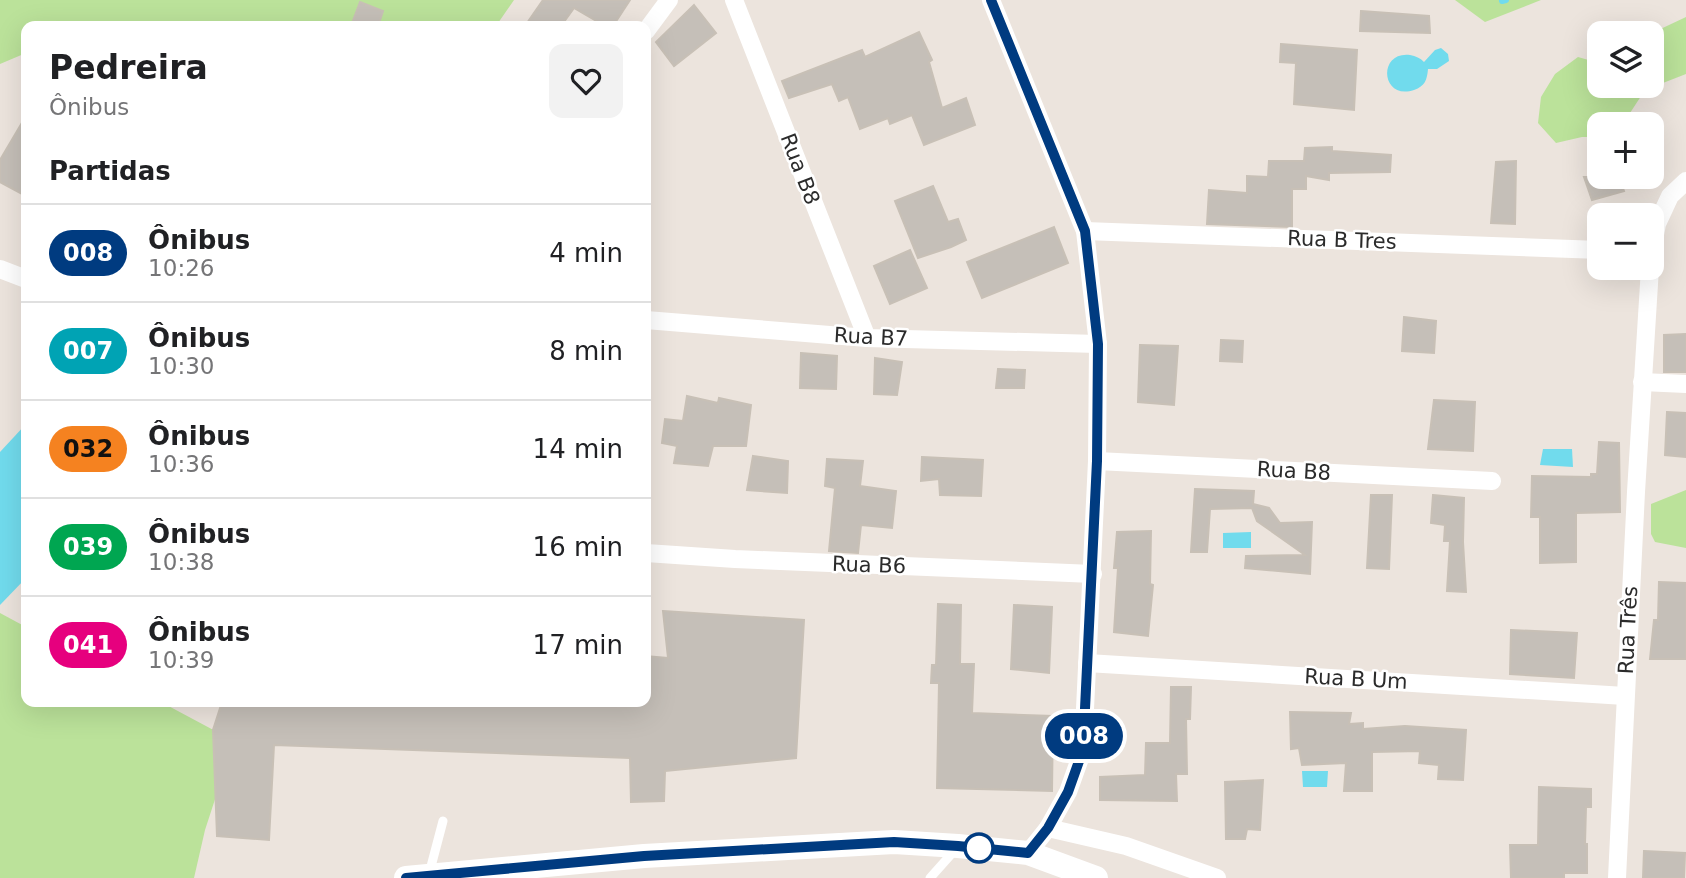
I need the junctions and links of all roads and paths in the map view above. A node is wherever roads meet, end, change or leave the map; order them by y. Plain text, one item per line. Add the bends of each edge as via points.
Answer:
1 (669, 0) edge
2 (734, 0) edge
3 (991, 0) edge
4 (651, 24) edge
5 (1686, 181) edge
6 (1664, 209) edge
7 (1085, 231) junction
8 (1587, 250) edge
9 (0, 269) edge
10 (21, 277) edge
11 (1649, 280) edge
12 (651, 320) edge
13 (867, 338) junction
14 (1098, 344) junction
15 (1642, 382) junction
16 (1686, 384) edge
17 (1097, 461) junction
18 (1492, 481) dead end
19 (651, 553) edge
20 (1093, 574) junction
21 (1087, 663) junction
22 (1625, 696) junction
23 (443, 821) dead end
24 (1048, 828) junction
25 (958, 846) junction
26 (1028, 853) junction
27 (417, 877) edge
28 (930, 878) edge
29 (1096, 878) edge
30 (1217, 878) edge
31 (1617, 878) edge

1 - 4 street
2 - 13 street, Rua B8
3 - 7 street
5 - 6 street
7 - 8 street, Rua B Tres
7 - 14 street
9 - 10 street
11 - 15 street, Rua Três
12 - 13 street, Rua B7
13 - 14 street, Rua B7
14 - 17 street
15 - 16 street
15 - 22 street, Rua Três
17 - 18 street, Rua B8
17 - 20 street
19 - 20 street, Rua B6
20 - 21 street
21 - 22 street, Rua B Um
21 - 24 street via 1083,750 1068,792
22 - 31 street, Rua Três
23 - 27 lane
24 - 26 street
24 - 30 street via 1126,846
25 - 26 main road
25 - 27 main road via 894,842 644,856
25 - 28 lane
26 - 29 main road

